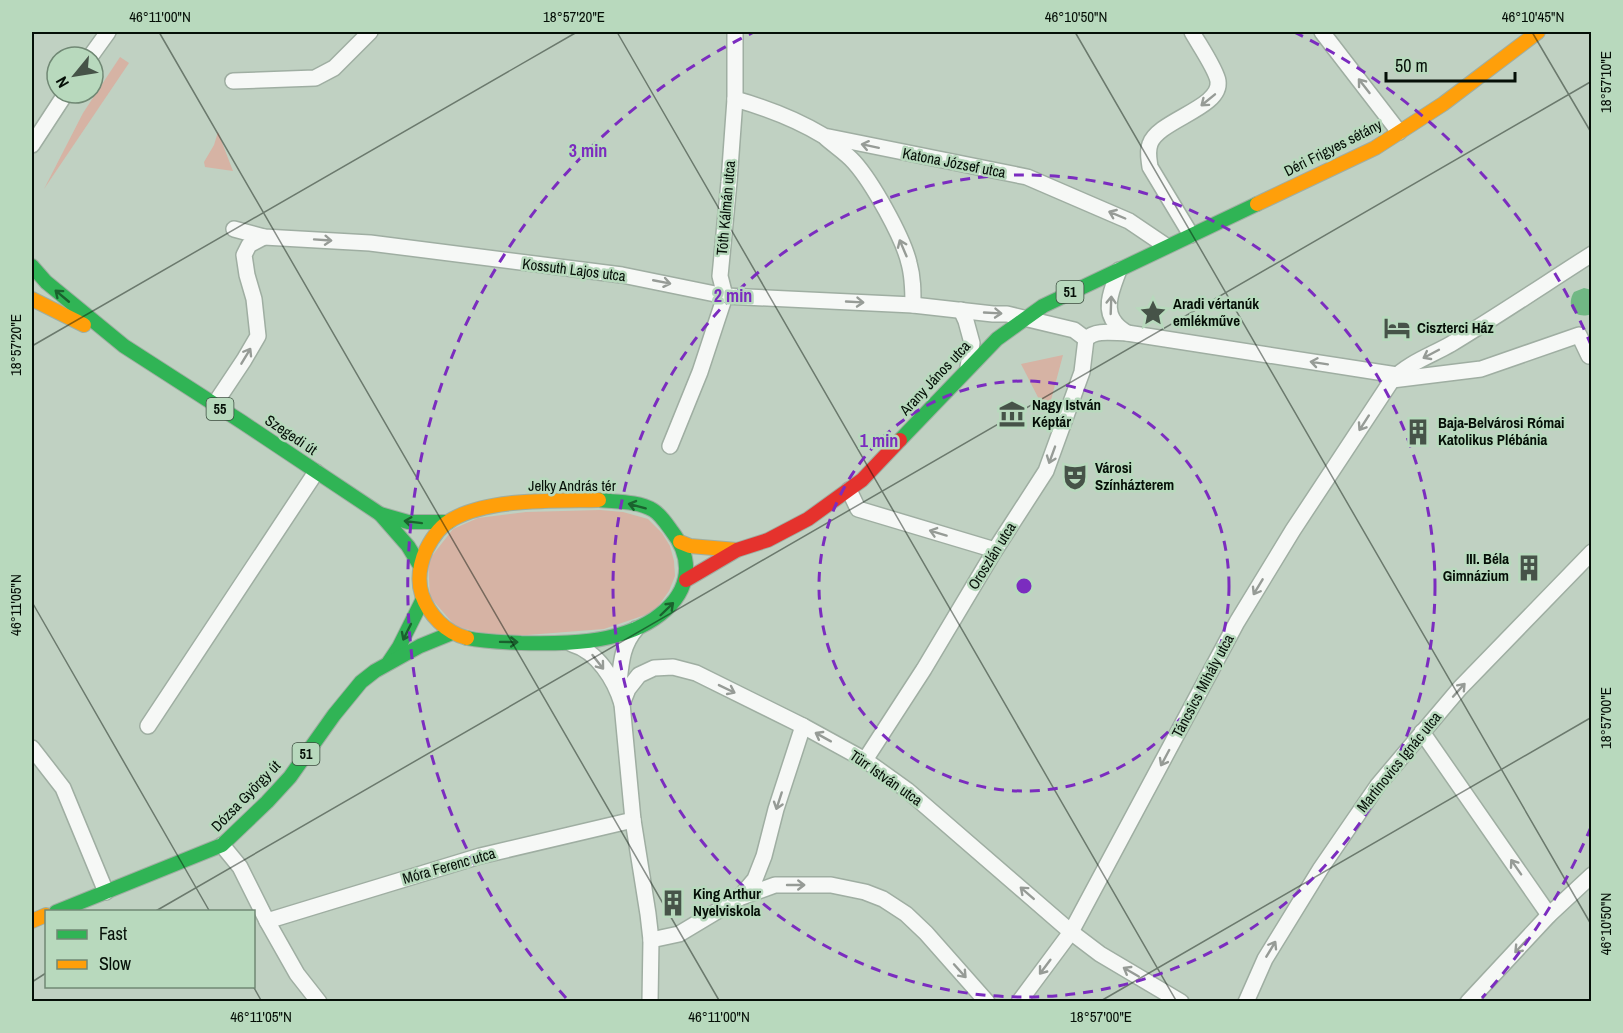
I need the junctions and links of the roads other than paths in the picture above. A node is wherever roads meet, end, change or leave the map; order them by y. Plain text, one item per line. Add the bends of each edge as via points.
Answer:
1 (108, 32) edge
2 (370, 32) edge
3 (735, 32) edge
4 (1192, 32) edge
5 (1322, 32) edge
6 (1538, 32) edge
7 (99, 45) edge
8 (233, 81) dead end
9 (735, 99) junction
10 (58, 105) edge
11 (41, 131) junction
12 (1400, 132) junction
13 (824, 136) junction
14 (32, 146) edge
15 (32, 156) edge
16 (234, 229) dead end
17 (1191, 235) junction
18 (264, 237) junction
19 (1166, 246) junction
20 (1592, 254) edge
21 (32, 266) edge
22 (1119, 270) junction
23 (725, 296) junction
24 (32, 299) edge
25 (913, 305) junction
26 (961, 310) junction
27 (1024, 318) junction
28 (1127, 333) junction
29 (1086, 339) junction
30 (124, 346) junction
31 (1590, 355) edge
32 (968, 367) junction
33 (1395, 377) junction
34 (214, 405) junction
35 (670, 446) dead end
36 (316, 472) junction
37 (849, 490) junction
38 (380, 514) junction
39 (448, 522) junction
40 (680, 542) junction
41 (737, 550) junction
42 (994, 550) junction
43 (1592, 552) edge
44 (419, 564) junction
45 (686, 580) junction
46 (423, 599) junction
47 (637, 627) junction
48 (452, 633) junction
49 (570, 643) junction
50 (388, 663) junction
51 (620, 698) junction
52 (148, 726) dead end
53 (803, 726) junction
54 (1422, 732) junction
55 (32, 748) edge
56 (865, 760) junction
57 (633, 820) junction
58 (222, 845) junction
59 (1592, 875) edge
60 (105, 892) junction
61 (739, 898) junction
62 (61, 910) edge
63 (1549, 915) junction
64 (267, 921) junction
65 (1071, 932) junction
66 (651, 940) junction
67 (319, 1002) edge
68 (651, 1002) edge
69 (987, 1002) edge
70 (1019, 1002) edge
71 (1181, 1002) edge
72 (1246, 1002) edge
73 (1468, 1002) edge

1 - 7 street
2 - 8 street via 334,68 315,78
3 - 9 street, Tóth Kálmán utca
4 -> 17 street via 1217,75 1216,93 1156,134 1148,154 1150,167
12 -> 5 street
6 - 12 main road, Déri Frigyes sétány / 51
9 - 13 street, Katona József utca via 783,114
9 - 23 street, Tóth Kálmán utca via 720,276
10 - 11 street
11 - 14 street
11 - 15 street
12 - 17 main road, Déri Frigyes sétány / 51 via 1344,164
19 -> 13 street, Katona József utca via 1129,221 1027,177
25 -> 13 street via 909,262 871,184 854,162
16 - 18 street, Kossuth Lajos utca
17 - 19 main road, Arany János utca / 51
18 -> 23 street, Kossuth Lajos utca via 370,243 622,275
34 -> 18 street via 258,336 244,255 249,245
19 - 22 main road, Arany János utca / 51
20 -> 33 street
30 -> 21 main road, Szegedi út / 55
22 - 27 main road, Arany János utca / 51
28 -> 22 street via 1108,311
23 -> 25 street, Kossuth Lajos utca
23 - 35 street, Tóth Kálmán utca
24 - 30 main road, Szegedi út / 55
25 - 26 street, Kossuth Lajos utca
26 -> 27 street, Kossuth Lajos utca
26 - 32 street via 972,343
27 - 29 street, Kossuth Lajos utca via 1074,330
27 - 32 main road, Arany János utca / 51
28 - 29 street via 1091,334
33 -> 28 street
29 -> 42 street, Oroszlán utca via 1082,372 1046,471
30 - 34 main road, Szegedi út / 55
31 - 33 street via 1579,335 1481,369
32 - 37 main road, Arany János utca / 51
33 -> 65 street, Táncsics Mihály utca via 1237,622
34 - 36 main road, Szegedi út / 55
36 - 38 main road, Szegedi út / 55
36 - 52 street
37 - 41 main road, Arany János utca / 51 via 808,519 768,540
42 -> 37 street via 858,509
39 -> 38 main road, Szegedi út / 55 via 408,522
38 - 44 main road, 55
40 -> 39 main road, Jelky András tér via 653,510 599,500 529,502 479,509
39 - 44 main road, Jelky András tér
40 - 41 main road, 51
40 - 45 main road, Jelky András tér
41 - 45 main road, Arany János utca / 51
42 - 56 street, Oroszlán utca
54 -> 43 street, Martinovics Ignác utca
44 - 46 main road
47 -> 45 main road, 51 via 659,616 673,603
46 - 48 main road
46 -> 50 main road, Dózsa György út / 51
47 - 49 main road, 51 via 608,638
47 - 51 street via 623,651
48 -> 49 main road, 51 via 502,642
48 - 50 main road, Dózsa György út / 51
49 -> 51 street via 581,646 597,659
50 - 58 main road, Dózsa György út / 51 via 361,682 290,777
51 -> 53 street, Türr István utca via 639,675 654,668 674,667 696,673
51 - 57 street
56 -> 53 street, Türr István utca
53 -> 61 street via 764,856 755,879
63 -> 54 street
72 -> 54 street, Martinovics Ignác utca via 1265,959 1321,868 1378,785
55 - 60 street via 63,788
65 -> 56 street, Türr István utca via 906,790
57 - 64 street, Móra Ferenc utca via 480,856
57 - 66 street
58 - 60 main road, Dózsa György út / 51
58 - 64 street via 240,867
59 - 63 street
60 - 62 main road, Dózsa György út / 51
61 - 66 street via 679,934
61 -> 69 street via 775,885 831,885 883,899 906,914
63 -> 73 street
64 - 67 street via 297,974
65 -> 70 street, Táncsics Mihály utca
71 -> 65 street, Türr István utca
66 - 68 street

